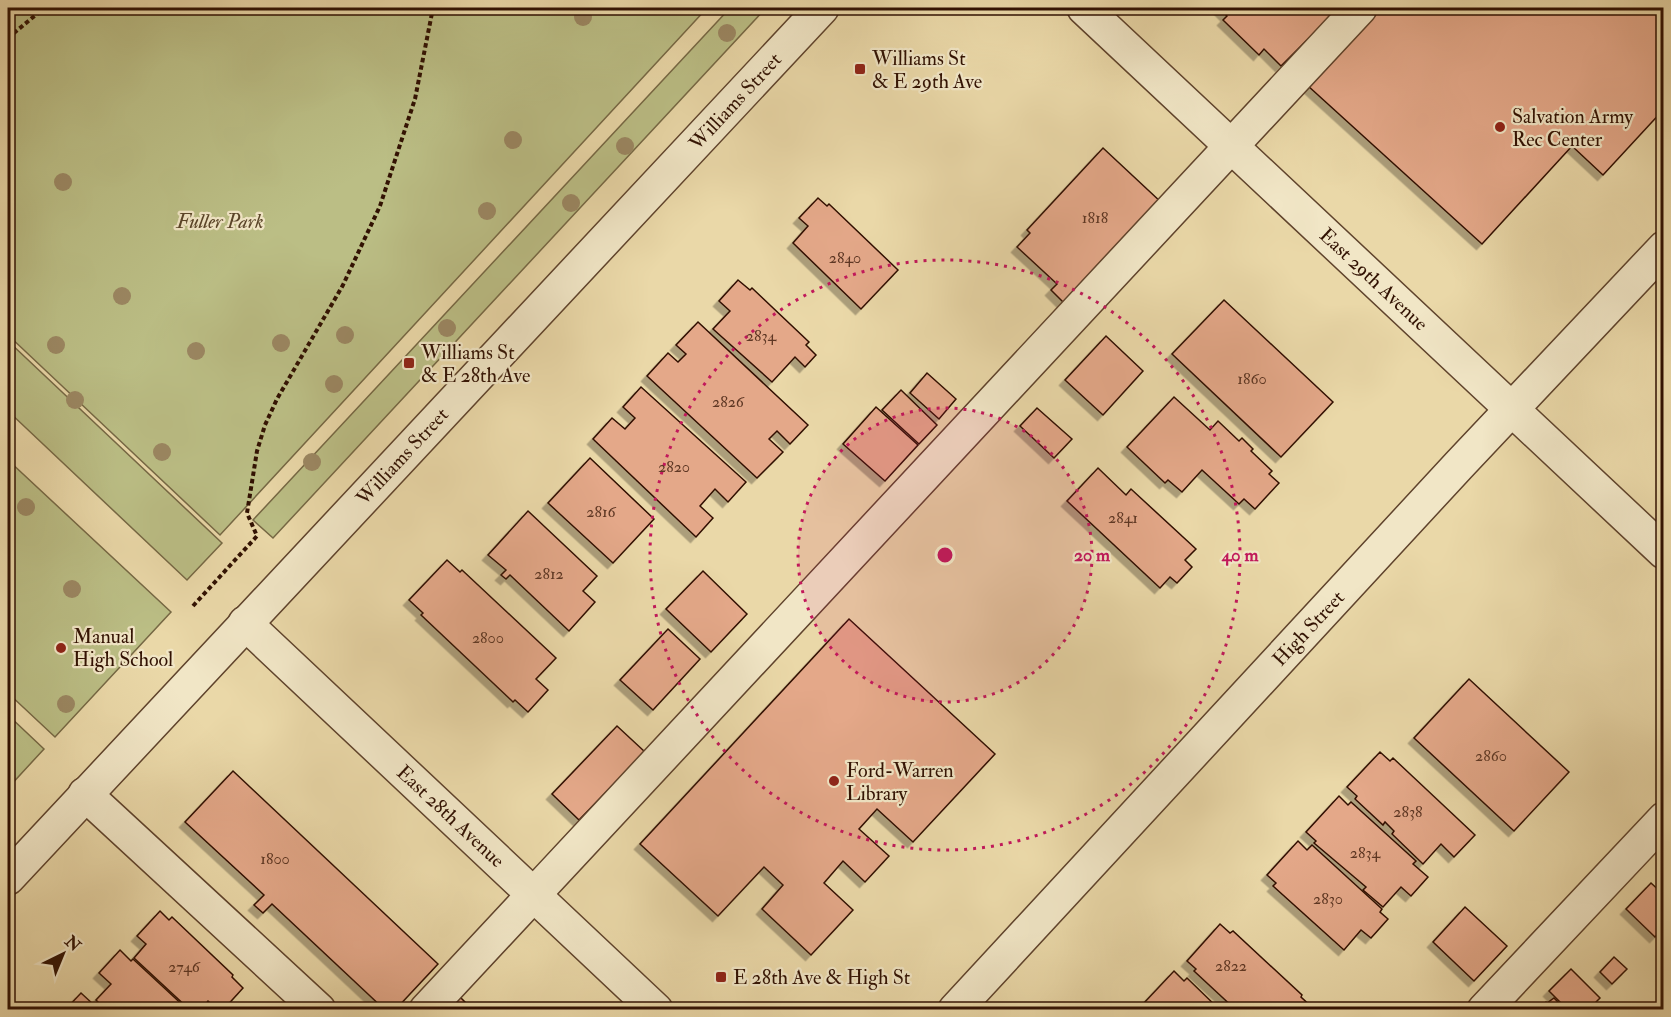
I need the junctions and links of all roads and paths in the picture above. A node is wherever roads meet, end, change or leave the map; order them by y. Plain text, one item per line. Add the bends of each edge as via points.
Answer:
1 (44, 8) edge
2 (433, 8) edge
3 (822, 8) edge
4 (1084, 8) edge
5 (1360, 8) edge
6 (8, 38) edge
7 (1231, 146) junction
8 (1664, 248) edge
9 (1512, 408) junction
10 (1664, 552) edge
11 (193, 606) dead end
12 (245, 623) junction
13 (85, 794) junction
14 (1664, 819) edge
15 (8, 878) edge
16 (534, 894) junction
17 (318, 1010) edge
18 (426, 1010) edge
19 (656, 1010) edge
20 (955, 1010) edge
21 (1484, 1010) edge

1 - 6 path
2 - 11 path via 415,99 380,206 343,285 265,425 247,513 257,536
3 - 12 street, Williams Street
4 - 7 street, East 29th Avenue
5 - 7 street
7 - 9 street, East 29th Avenue
7 - 16 street
8 - 9 street, High Street
9 - 10 street, East 29th Avenue
9 - 20 street, High Street
12 - 13 street, Williams Street
12 - 16 street, East 28th Avenue
13 - 15 street, Williams Street
13 - 17 street
14 - 21 street
16 - 18 street
16 - 19 street, East 28th Avenue

